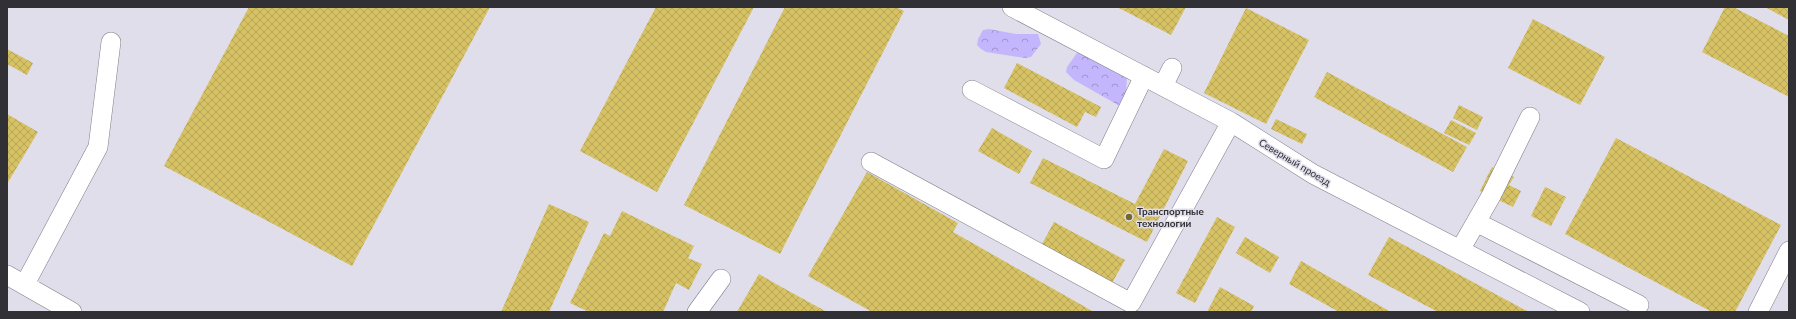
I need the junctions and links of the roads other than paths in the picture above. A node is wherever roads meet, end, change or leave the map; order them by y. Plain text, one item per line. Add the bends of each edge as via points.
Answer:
1 (1012, 7) edge
2 (1035, 12) edge
3 (111, 42) dead end
4 (1172, 68) dead end
5 (1144, 76) junction
6 (1163, 86) junction
7 (972, 90) dead end
8 (1530, 117) dead end
9 (1231, 122) junction
10 (871, 162) dead end
11 (1476, 222) junction
12 (1460, 250) junction
13 (1789, 251) edge
14 (7, 275) edge
15 (721, 279) dead end
16 (24, 284) junction
17 (1639, 305) dead end
18 (72, 312) edge
19 (697, 312) edge
20 (1580, 312) edge
21 (1758, 312) edge

1 - 2 street, Северный проезд
2 - 5 street, Северный проезд
3 - 16 street via 98,147
4 - 6 street
5 - 6 street, Северный проезд
5 - 7 street via 1104,159
6 - 9 street, Северный проезд
8 - 11 street via 1492,196
9 - 10 street via 1131,303
9 - 12 street, Северный проезд via 1313,174
11 - 12 street
11 - 17 street
12 - 20 street, Северный проезд
13 - 21 street
14 - 16 street
15 - 19 street
16 - 18 street

